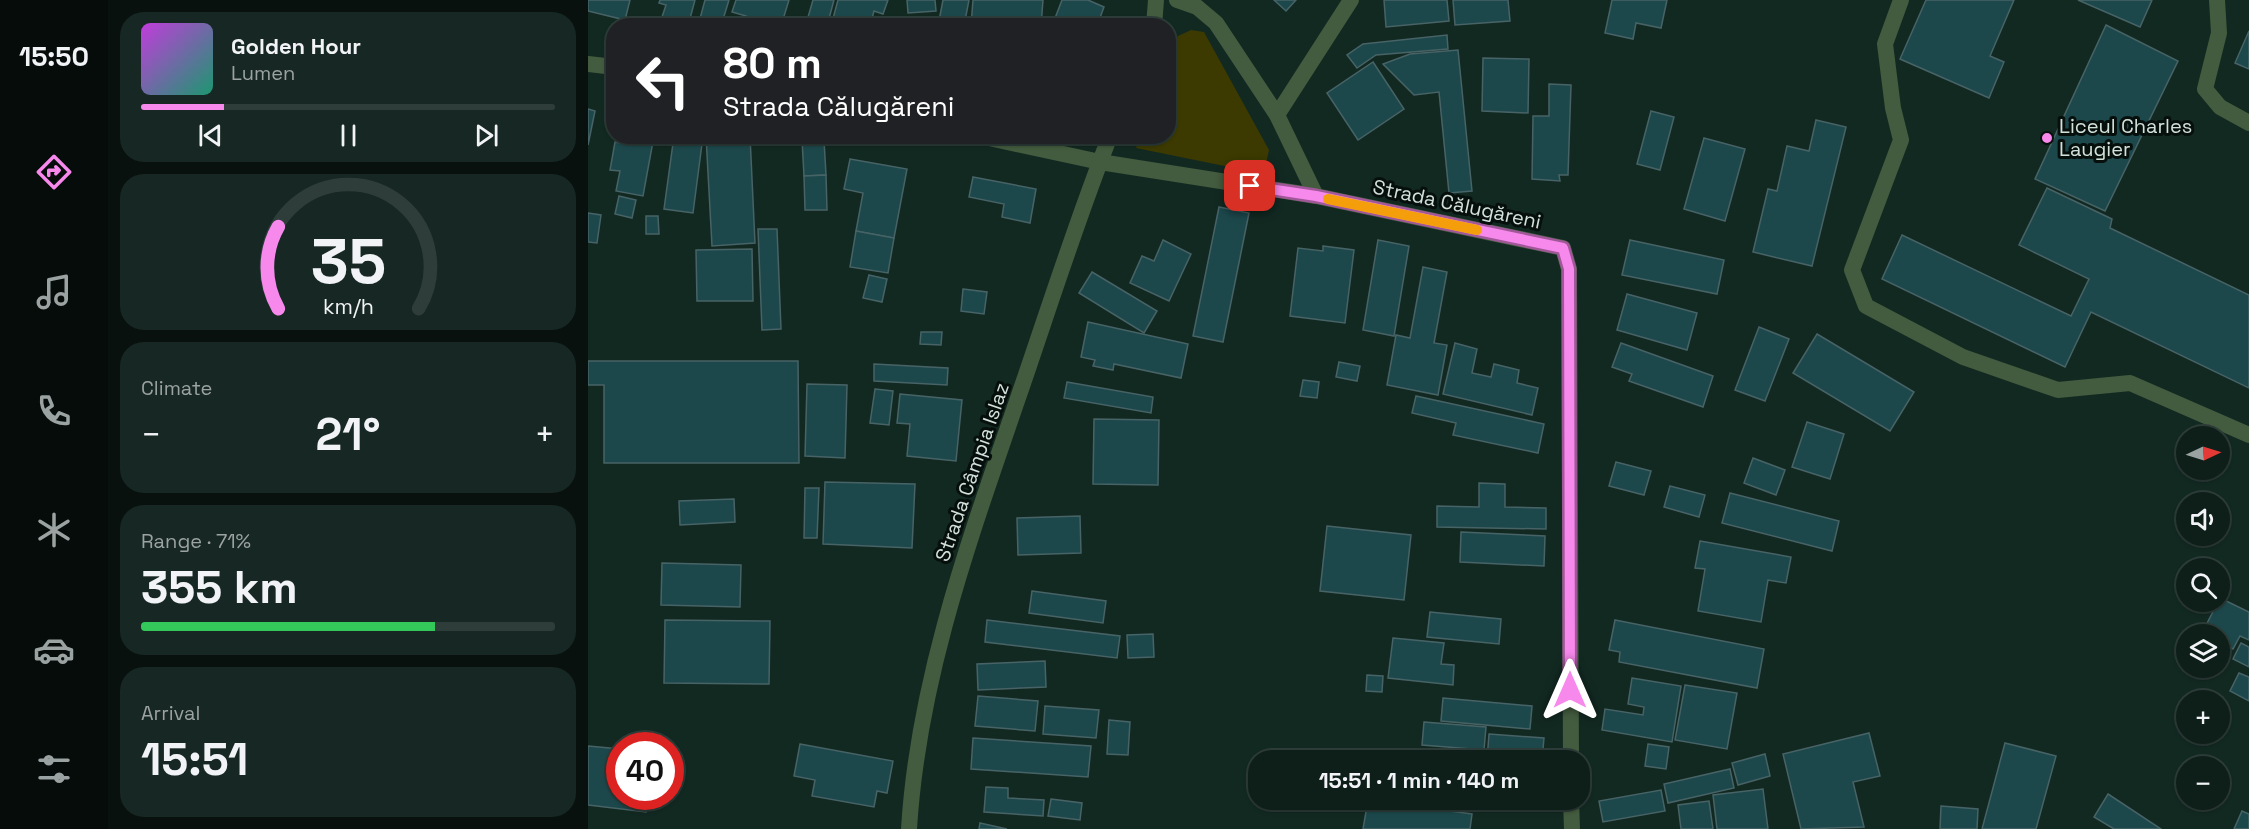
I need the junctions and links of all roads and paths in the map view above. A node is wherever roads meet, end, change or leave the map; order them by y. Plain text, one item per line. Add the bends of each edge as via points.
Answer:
1 (1156, 0) edge
2 (1177, 0) edge
3 (1351, 0) edge
4 (1901, 0) edge
5 (2217, 0) edge
6 (1155, 18) edge
7 (588, 63) edge
8 (606, 66) edge
9 (1277, 115) junction
10 (2249, 123) edge
11 (1017, 144) edge
12 (1107, 144) edge
13 (1100, 162) junction
14 (1316, 196) junction
15 (2249, 435) edge
16 (1571, 750) edge
17 (1571, 810) edge
18 (909, 829) edge
19 (1572, 829) edge

1 - 6 street
2 - 9 street via 1197,7 1216,23
3 - 9 street
4 - 15 street via 1885,44 1901,140 1852,270 1866,306 1963,357 2058,390 2130,383
5 - 10 street via 2219,33 2205,89 2220,108
7 - 8 street
9 - 14 street
11 - 13 street, Strada Călugăreni
12 - 13 street, Strada Câmpia Islaz
13 - 14 street, Strada Călugăreni
13 - 18 street, Strada Câmpia Islaz via 964,556 926,703
14 - 16 street, Strada Călugăreni via 1563,248 1569,269
17 - 19 street

